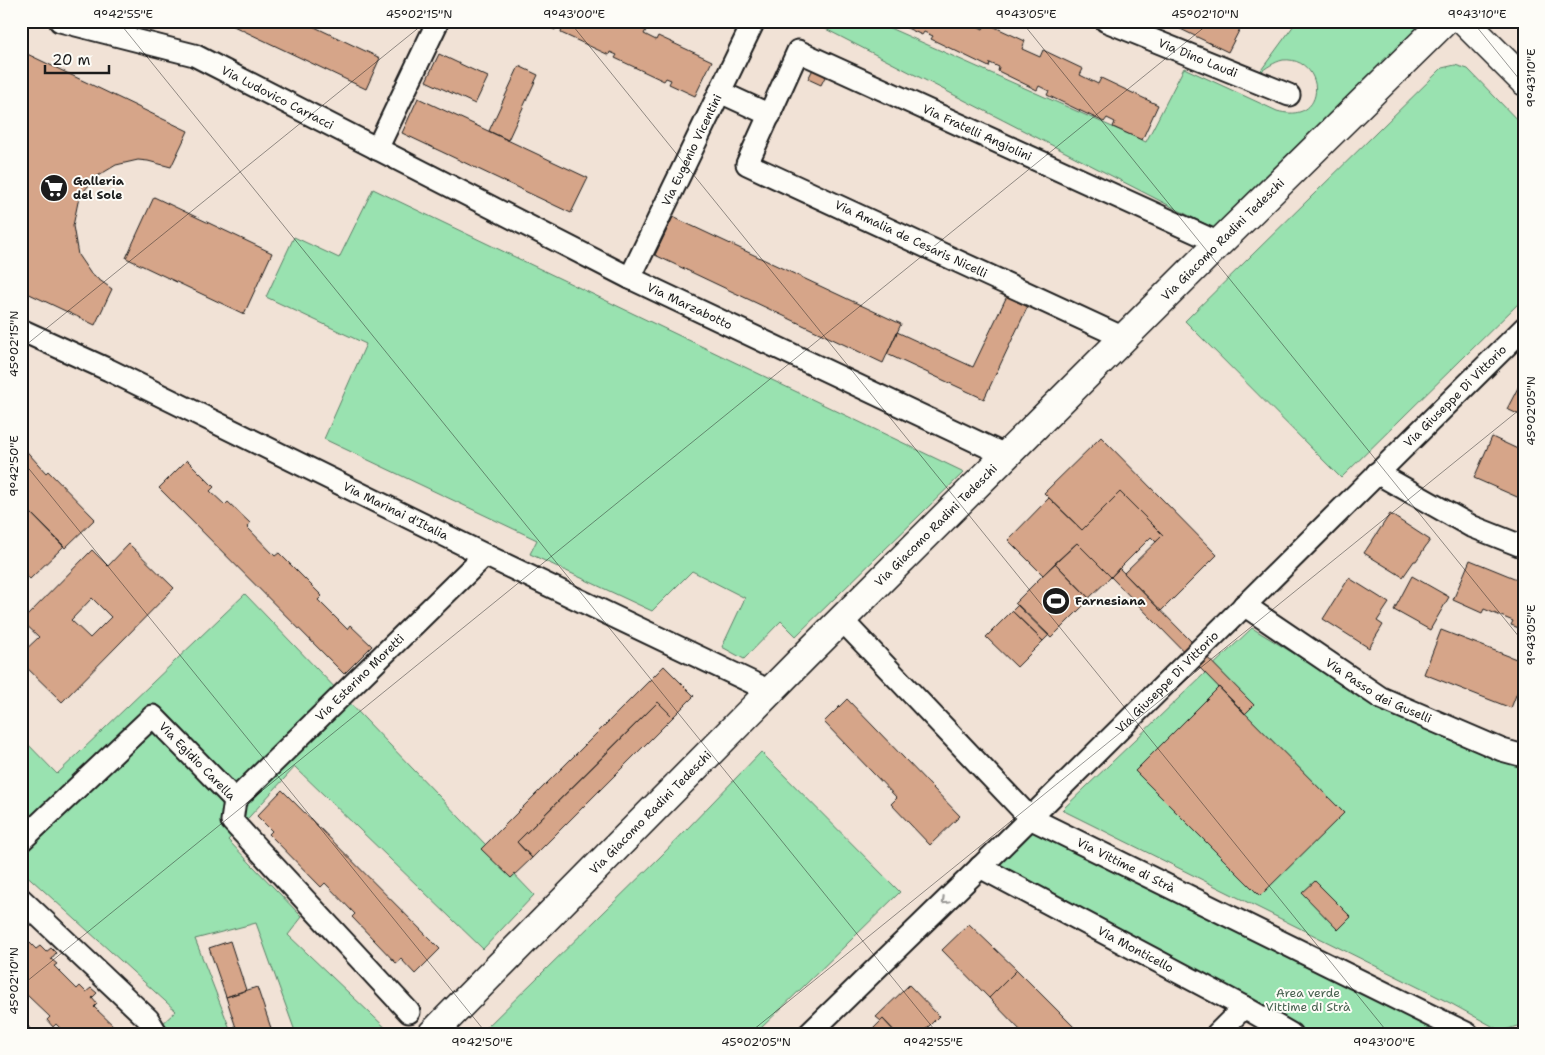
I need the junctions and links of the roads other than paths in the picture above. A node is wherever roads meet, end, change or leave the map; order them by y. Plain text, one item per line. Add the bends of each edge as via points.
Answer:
1 (60, 21) edge
2 (438, 21) edge
3 (754, 21) edge
4 (1106, 21) edge
5 (1445, 21) edge
6 (1464, 21) edge
7 (1524, 81) edge
8 (720, 92) junction
9 (1289, 95) dead end
10 (770, 115) junction
11 (377, 149) junction
12 (1219, 243) junction
13 (630, 278) junction
14 (21, 330) edge
15 (1523, 330) edge
16 (1124, 338) junction
17 (1007, 456) junction
18 (1377, 474) junction
19 (1524, 547) edge
20 (485, 555) junction
21 (1244, 605) junction
22 (842, 620) junction
23 (770, 692) junction
24 (1524, 756) edge
25 (235, 800) junction
26 (1030, 818) junction
27 (21, 841) edge
28 (980, 867) junction
29 (21, 899) edge
30 (1244, 1007) junction
31 (410, 1012) dead end
32 (153, 1026) edge
33 (432, 1034) edge
34 (809, 1034) edge
35 (1217, 1034) edge
36 (1291, 1034) edge
37 (1468, 1034) edge

1 - 11 street, Via Ludovico Carracci via 194,55
2 - 11 street
3 - 8 street, Via Eugenio Vicentini
4 - 9 street, Via Dino Laudi
5 - 12 main road, Via Giacomo Radini Tedeschi
6 - 7 main road
8 - 10 street
8 - 13 street, Via Eugenio Vicentini
10 - 12 street, Via Fratelli Angiolini via 798,52
10 - 16 street, Via Amalia de Cesaris Nicelli via 747,164
11 - 13 street, Via Marzabotto
12 - 16 main road, Via Giacomo Radini Tedeschi
13 - 17 street, Via Marzabotto
14 - 20 street, Via Marinai d'Italia via 134,382
15 - 18 street, Via Giuseppe Di Vittorio
16 - 17 main road, Via Giacomo Radini Tedeschi
17 - 22 main road, Via Giacomo Radini Tedeschi
18 - 19 street via 1471,526
18 - 21 street, Via Giuseppe Di Vittorio
20 - 23 street, Via Marinai d'Italia
20 - 25 street, Via Esterino Moretti
21 - 24 street, Via Passo dei Guselli via 1381,698 1502,750
21 - 26 street, Via Giuseppe Di Vittorio
22 - 23 main road, Via Giacomo Radini Tedeschi
22 - 26 street, Via Vittime di Strà
23 - 33 main road, Via Giacomo Radini Tedeschi
25 - 27 street, Via Egidio Carella via 153,716
25 - 31 street, Via Egidio Carella via 232,821
26 - 28 street, Via Giuseppe Di Vittorio
26 - 37 street, Via Vittime di Strà
28 - 30 street, Via Monticello
28 -> 34 street, Via Giuseppe Di Vittorio
29 - 32 street
30 - 35 street
30 - 36 street, Via Monticello

